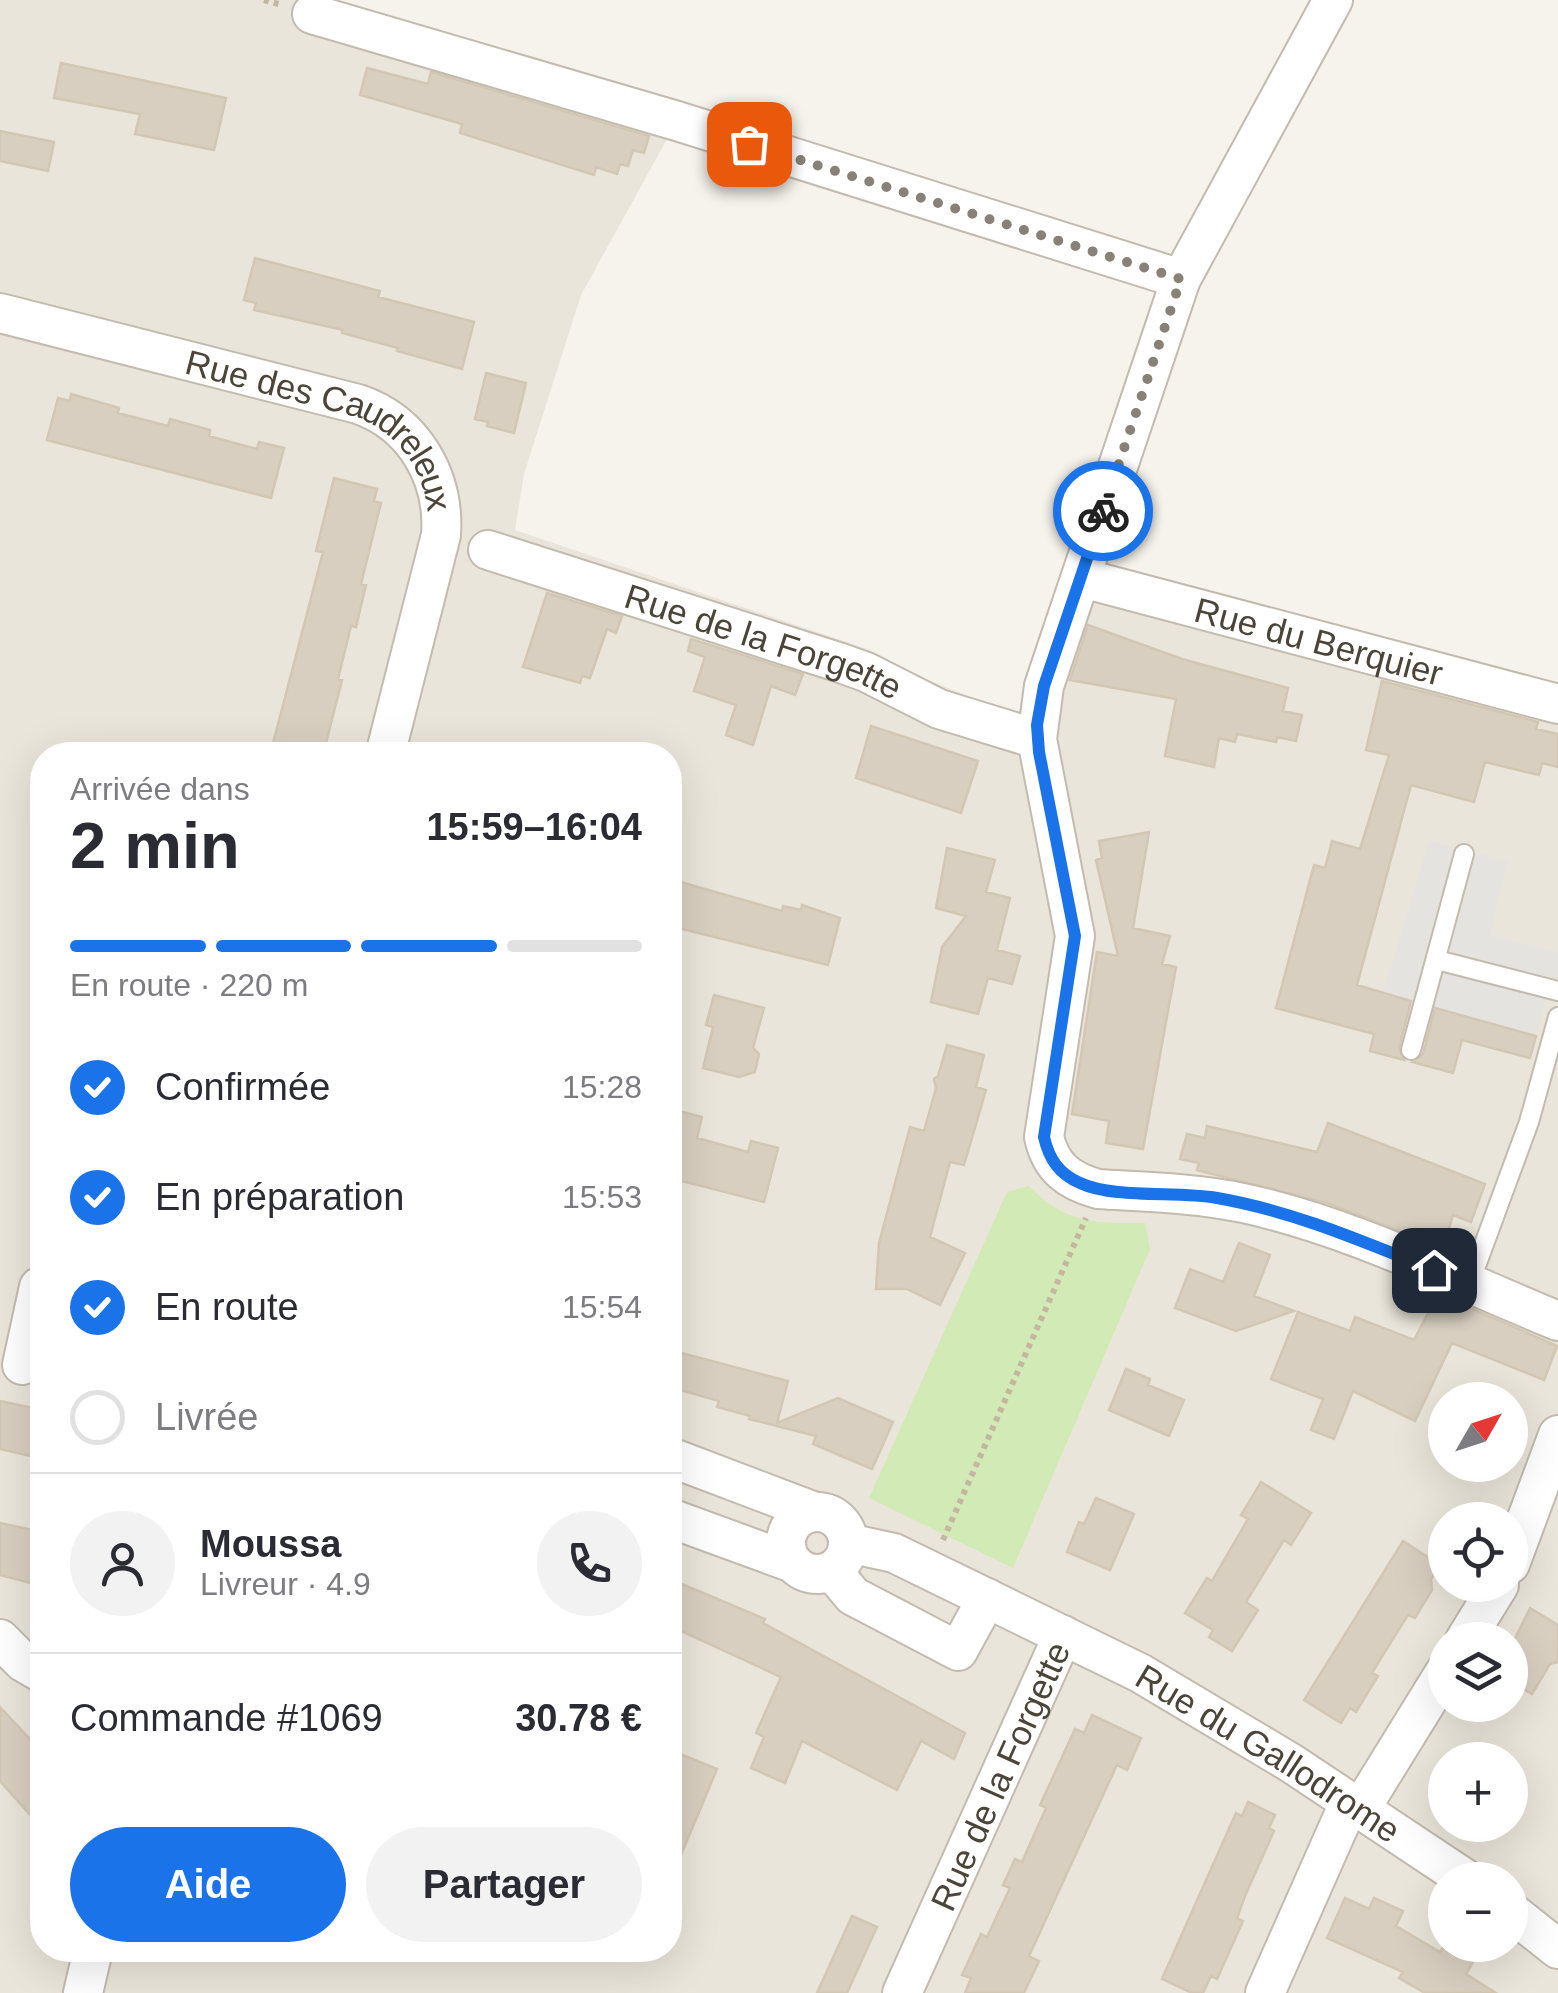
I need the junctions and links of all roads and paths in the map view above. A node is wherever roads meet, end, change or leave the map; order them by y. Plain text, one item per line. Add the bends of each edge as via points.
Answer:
1 (1333, 0) edge
2 (312, 14) dead end
3 (1181, 279) junction
4 (0, 313) edge
5 (488, 550) dead end
6 (1082, 578) junction
7 (1558, 704) edge
8 (1037, 739) junction
9 (388, 742) edge
10 (1464, 854) dead end
11 (1437, 960) junction
12 (1558, 991) edge
13 (1558, 1017) edge
14 (1412, 1050) dead end
15 (1098, 1189) junction
16 (1469, 1285) junction
17 (1558, 1321) edge
18 (30, 1344) edge
19 (22, 1365) dead end
20 (1558, 1435) edge
21 (682, 1462) edge
22 (815, 1512) junction
23 (1528, 1516) edge
24 (682, 1522) edge
25 (840, 1557) junction
26 (793, 1563) junction
27 (930, 1570) junction
28 (987, 1598) junction
29 (1064, 1636) junction
30 (0, 1639) edge
31 (30, 1666) edge
32 (1428, 1697) edge
33 (1355, 1804) junction
34 (1440, 1862) edge
35 (1528, 1925) edge
36 (1558, 1949) edge
37 (89, 1962) edge
38 (83, 1993) edge
39 (902, 1993) edge
40 (1265, 1993) edge

1 - 3 street
2 - 3 street
3 - 6 street
4 - 9 street, Rue des Caudreleux via 358,404 389,420 418,447 436,484 441,535
5 - 8 street, Rue de la Forgette via 838,662 939,709
6 - 7 street, Rue du Berquier
6 - 8 street via 1044,686
8 - 15 street via 1075,936 1044,1137 1057,1168
10 - 11 lane
11 - 12 lane
11 - 14 lane
13 - 16 lane via 1529,1122
15 - 16 street via 1246,1204 1335,1230
15 - 27 path
16 - 17 street
18 - 19 street
20 - 23 street
21 - 22 street
22 - 25 street via 840,1522
22 - 26 street via 788,1531
24 - 26 street
25 - 26 street, Rue de la Forgette via 811,1574
25 - 27 street, Rue de la Forgette via 883,1548
25 - 28 street via 852,1596 958,1651
27 - 28 street, Rue de la Forgette
28 - 29 street, Rue de la Forgette
29 - 33 street, Rue du Gallodrome via 1194,1704
29 - 39 street, Rue de la Forgette
30 - 31 street
32 - 33 street
33 - 34 street, Rue du Gallodrome
33 - 40 street
35 - 36 street
37 - 38 street

